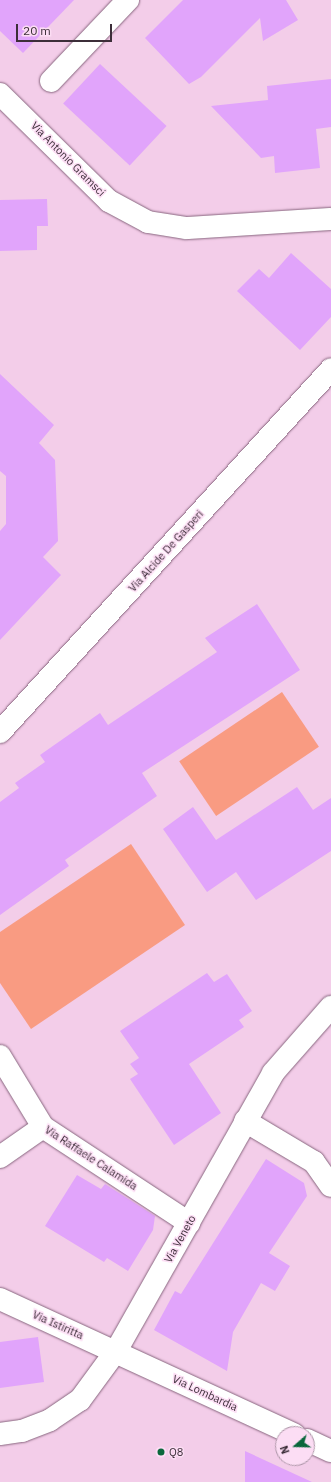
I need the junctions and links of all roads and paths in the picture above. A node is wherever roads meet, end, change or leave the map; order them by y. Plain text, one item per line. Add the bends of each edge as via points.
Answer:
1 (128, 0) edge
2 (51, 81) dead end
3 (0, 94) edge
4 (331, 219) edge
5 (331, 370) edge
6 (0, 732) edge
7 (331, 1007) edge
8 (0, 1056) edge
9 (245, 1121) junction
10 (43, 1127) junction
11 (0, 1157) edge
12 (331, 1186) edge
13 (189, 1222) junction
14 (0, 1299) edge
15 (116, 1351) junction
16 (277, 1426) edge
17 (0, 1434) edge
18 (315, 1444) edge
19 (331, 1451) edge

1 - 2 street
3 - 4 street, Via Antonio Gramsci via 109,201 148,222 187,228
5 - 6 street, Via Alcide De Gasperi
7 - 9 street, Via Veneto via 273,1073
8 - 10 street, Via Raffaele Calamida
9 - 12 street via 314,1162
9 - 13 street, Via Veneto
10 - 11 street
10 - 13 street, Via Raffaele Calamida
13 - 15 street, Via Veneto
14 - 15 street, Via Istiritta
15 - 16 street, Via Lombardia
15 - 17 street, Via Veneto via 80,1400 50,1420 22,1431
18 - 19 street

